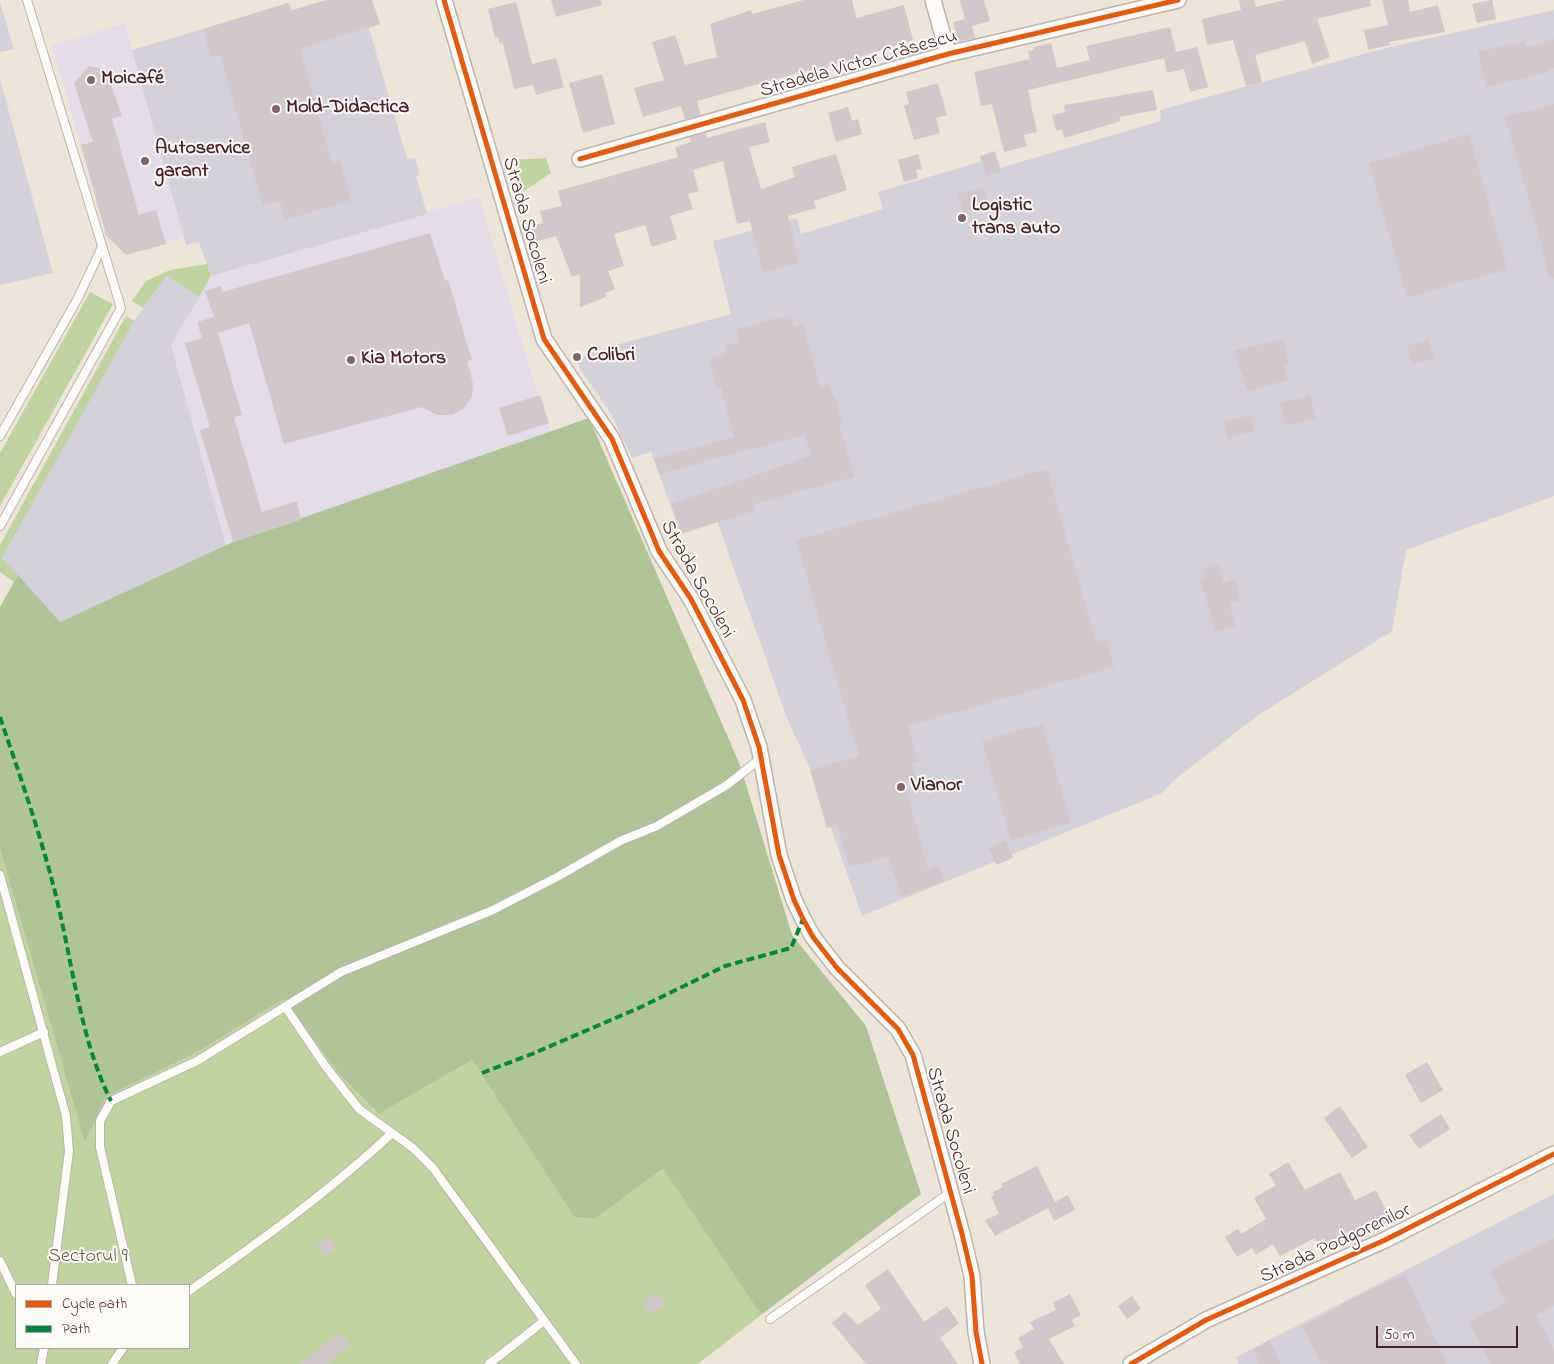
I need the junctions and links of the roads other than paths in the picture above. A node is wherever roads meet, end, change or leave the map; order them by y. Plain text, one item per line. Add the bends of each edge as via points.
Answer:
1 (27, 0) edge
2 (444, 0) edge
3 (932, 0) edge
4 (1178, 0) edge
5 (948, 54) junction
6 (580, 159) dead end
7 (102, 247) junction
8 (0, 436) edge
9 (0, 526) edge
10 (761, 758) junction
11 (0, 875) edge
12 (9, 908) junction
13 (0, 911) edge
14 (286, 1008) junction
15 (44, 1032) junction
16 (0, 1052) edge
17 (392, 1133) junction
18 (1554, 1154) edge
19 (951, 1192) junction
20 (0, 1261) edge
21 (52, 1284) edge
22 (132, 1284) edge
23 (190, 1290) edge
24 (15, 1292) edge
25 (770, 1319) dead end
26 (544, 1321) junction
27 (44, 1349) edge
28 (122, 1349) edge
29 (41, 1364) edge
30 (112, 1364) edge
31 (489, 1364) edge
32 (576, 1364) edge
33 (982, 1364) edge
34 (1131, 1364) edge

1 - 7 lane
2 - 10 street, Strada Socoleni via 544,339 612,439 659,551 691,599 743,700
3 - 5 street
4 - 5 street, Stradela Victor Crăsescu
5 - 6 street, Stradela Victor Crăsescu
7 - 8 lane via 78,298
7 - 9 lane via 121,308
10 - 14 lane via 727,785 657,826 620,841 493,910 342,972
10 - 19 street, Strada Socoleni via 779,854 794,900 813,937 853,985 898,1029 912,1055
11 - 12 lane
12 - 13 lane
12 - 15 lane
14 - 17 lane via 359,1109
14 - 22 lane via 197,1060 111,1101 100,1121 100,1147
15 - 16 lane
15 - 21 lane via 66,1116 69,1151
17 - 23 lane via 344,1175
17 - 26 lane via 413,1148 432,1168
18 - 34 street, Strada Podgorenilor via 1385,1240 1206,1320
19 - 25 lane
19 - 33 street, Strada Socoleni via 972,1276
20 - 24 lane
26 - 31 lane
26 - 32 lane
27 - 29 lane
28 - 30 lane

